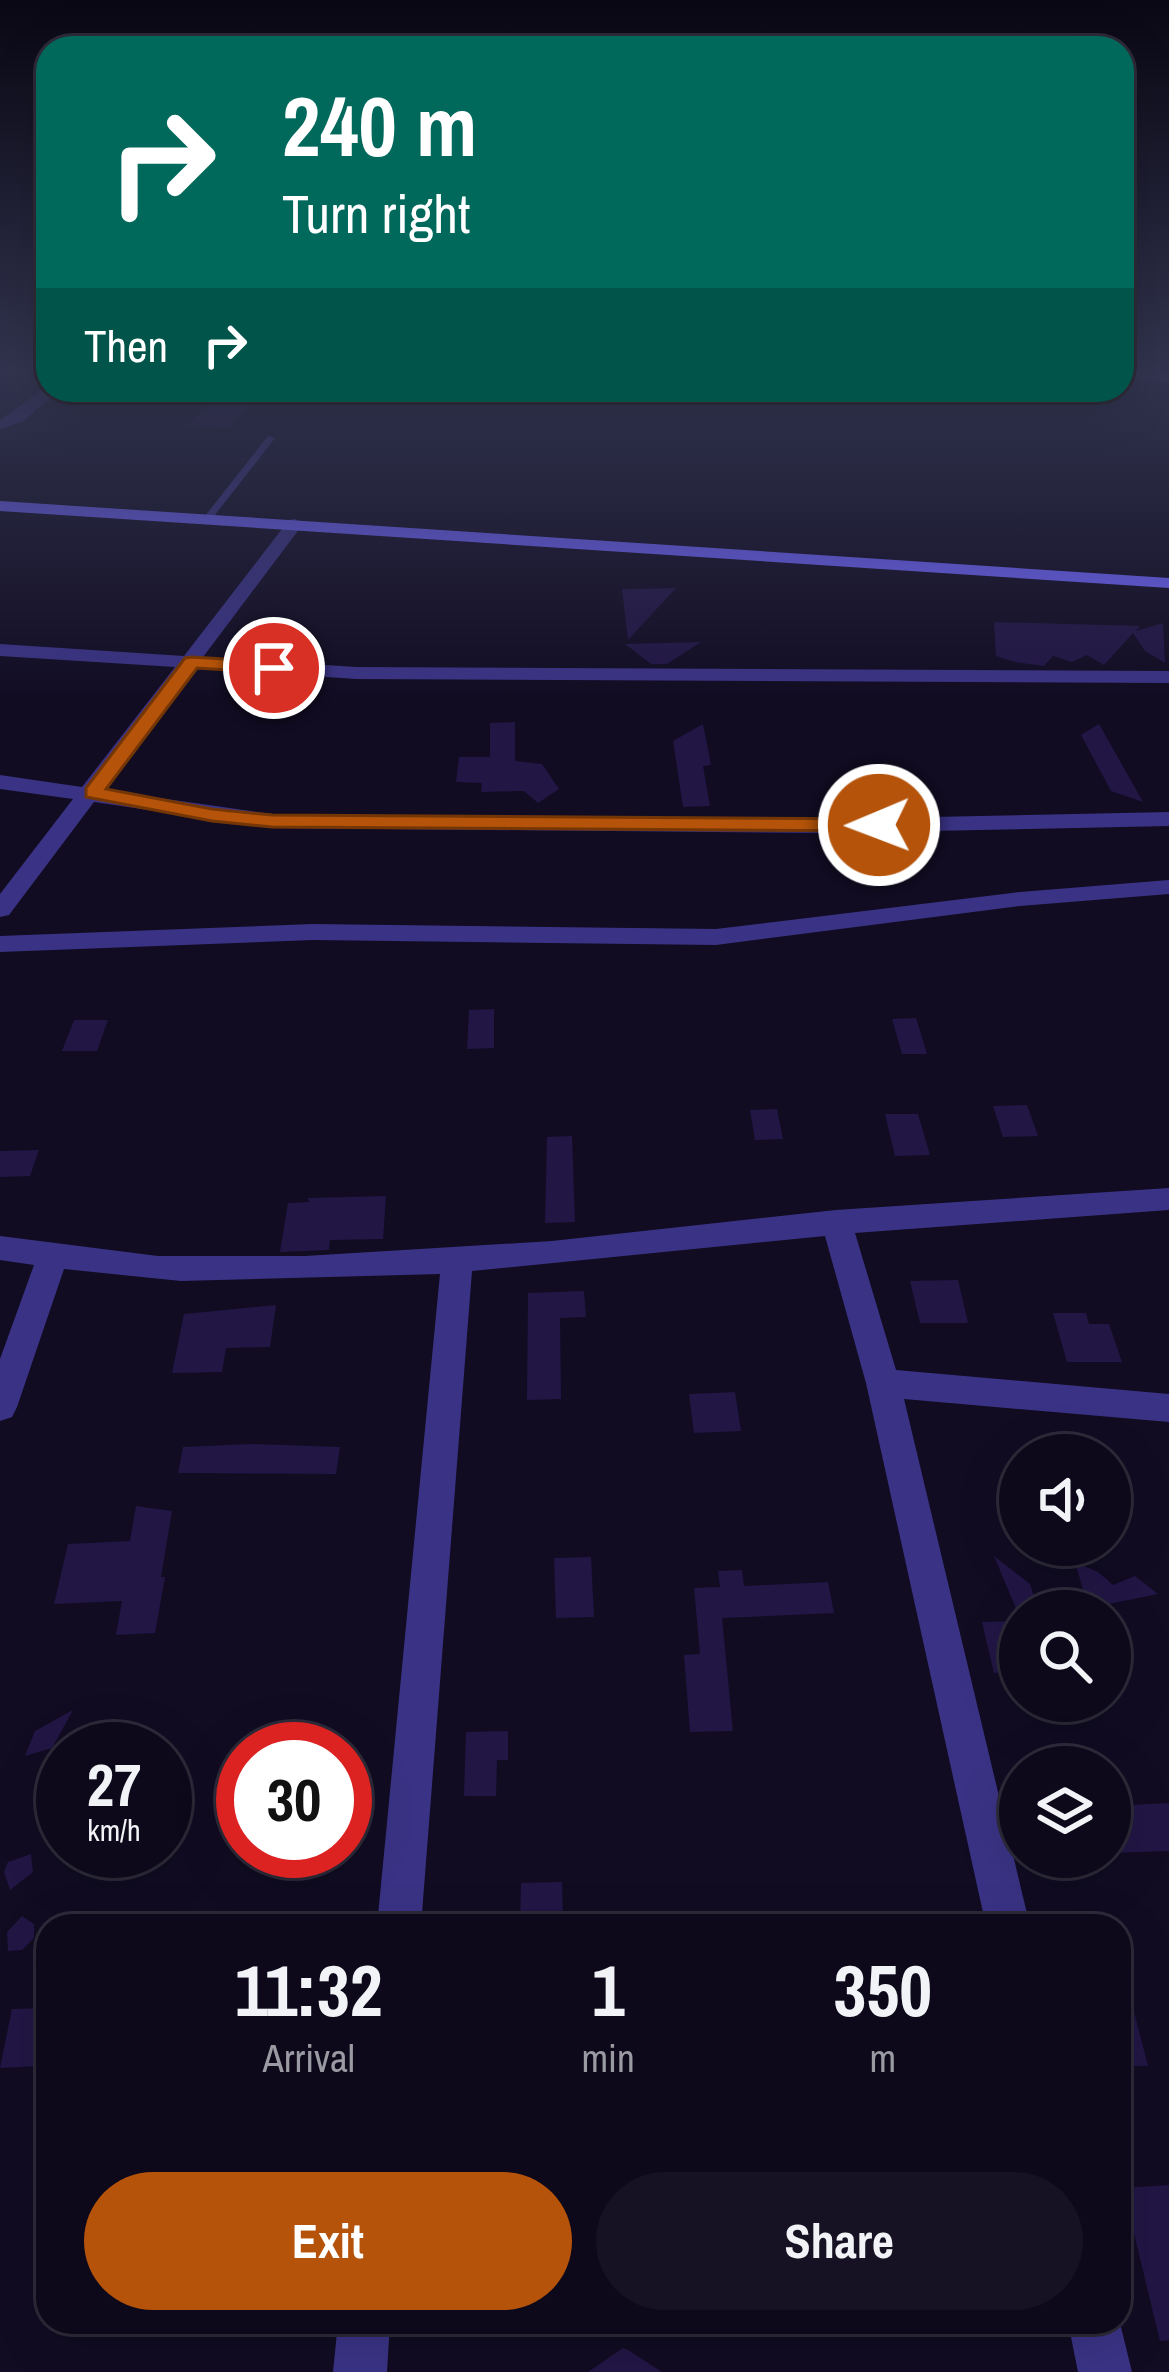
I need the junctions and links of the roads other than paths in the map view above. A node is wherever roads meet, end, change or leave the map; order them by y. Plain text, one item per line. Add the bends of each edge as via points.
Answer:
1 (239, 479) edge
2 (0, 506) edge
3 (208, 518) junction
4 (296, 524) junction
5 (1169, 583) edge
6 (0, 650) edge
7 (192, 662) junction
8 (1169, 677) edge
9 (0, 782) edge
10 (93, 792) junction
11 (1169, 819) edge
12 (1169, 887) edge
13 (0, 910) edge
14 (0, 944) edge
15 (1169, 1199) edge
16 (836, 1221) junction
17 (0, 1248) edge
18 (53, 1256) junction
19 (457, 1262) junction
20 (884, 1383) junction
21 (0, 1407) edge
22 (1169, 1408) edge
23 (400, 1914) edge
24 (1005, 1914) edge
25 (363, 2334) edge
26 (1097, 2334) edge
27 (360, 2372) edge
28 (1105, 2372) edge

1 - 3 lane
2 - 3 main road
3 - 4 main road
4 - 5 main road
4 - 7 street
6 - 7 street
7 - 8 street via 356,674
7 - 10 street
9 - 10 street
10 - 11 street via 272,821 831,826
10 - 13 street
12 - 14 street via 716,937 313,932
15 - 16 street
16 - 19 street
16 - 20 street
17 - 18 street
18 - 19 street via 178,1270
18 - 21 street
19 - 23 street
20 - 22 street
20 - 24 street
25 - 27 street
26 - 28 street

